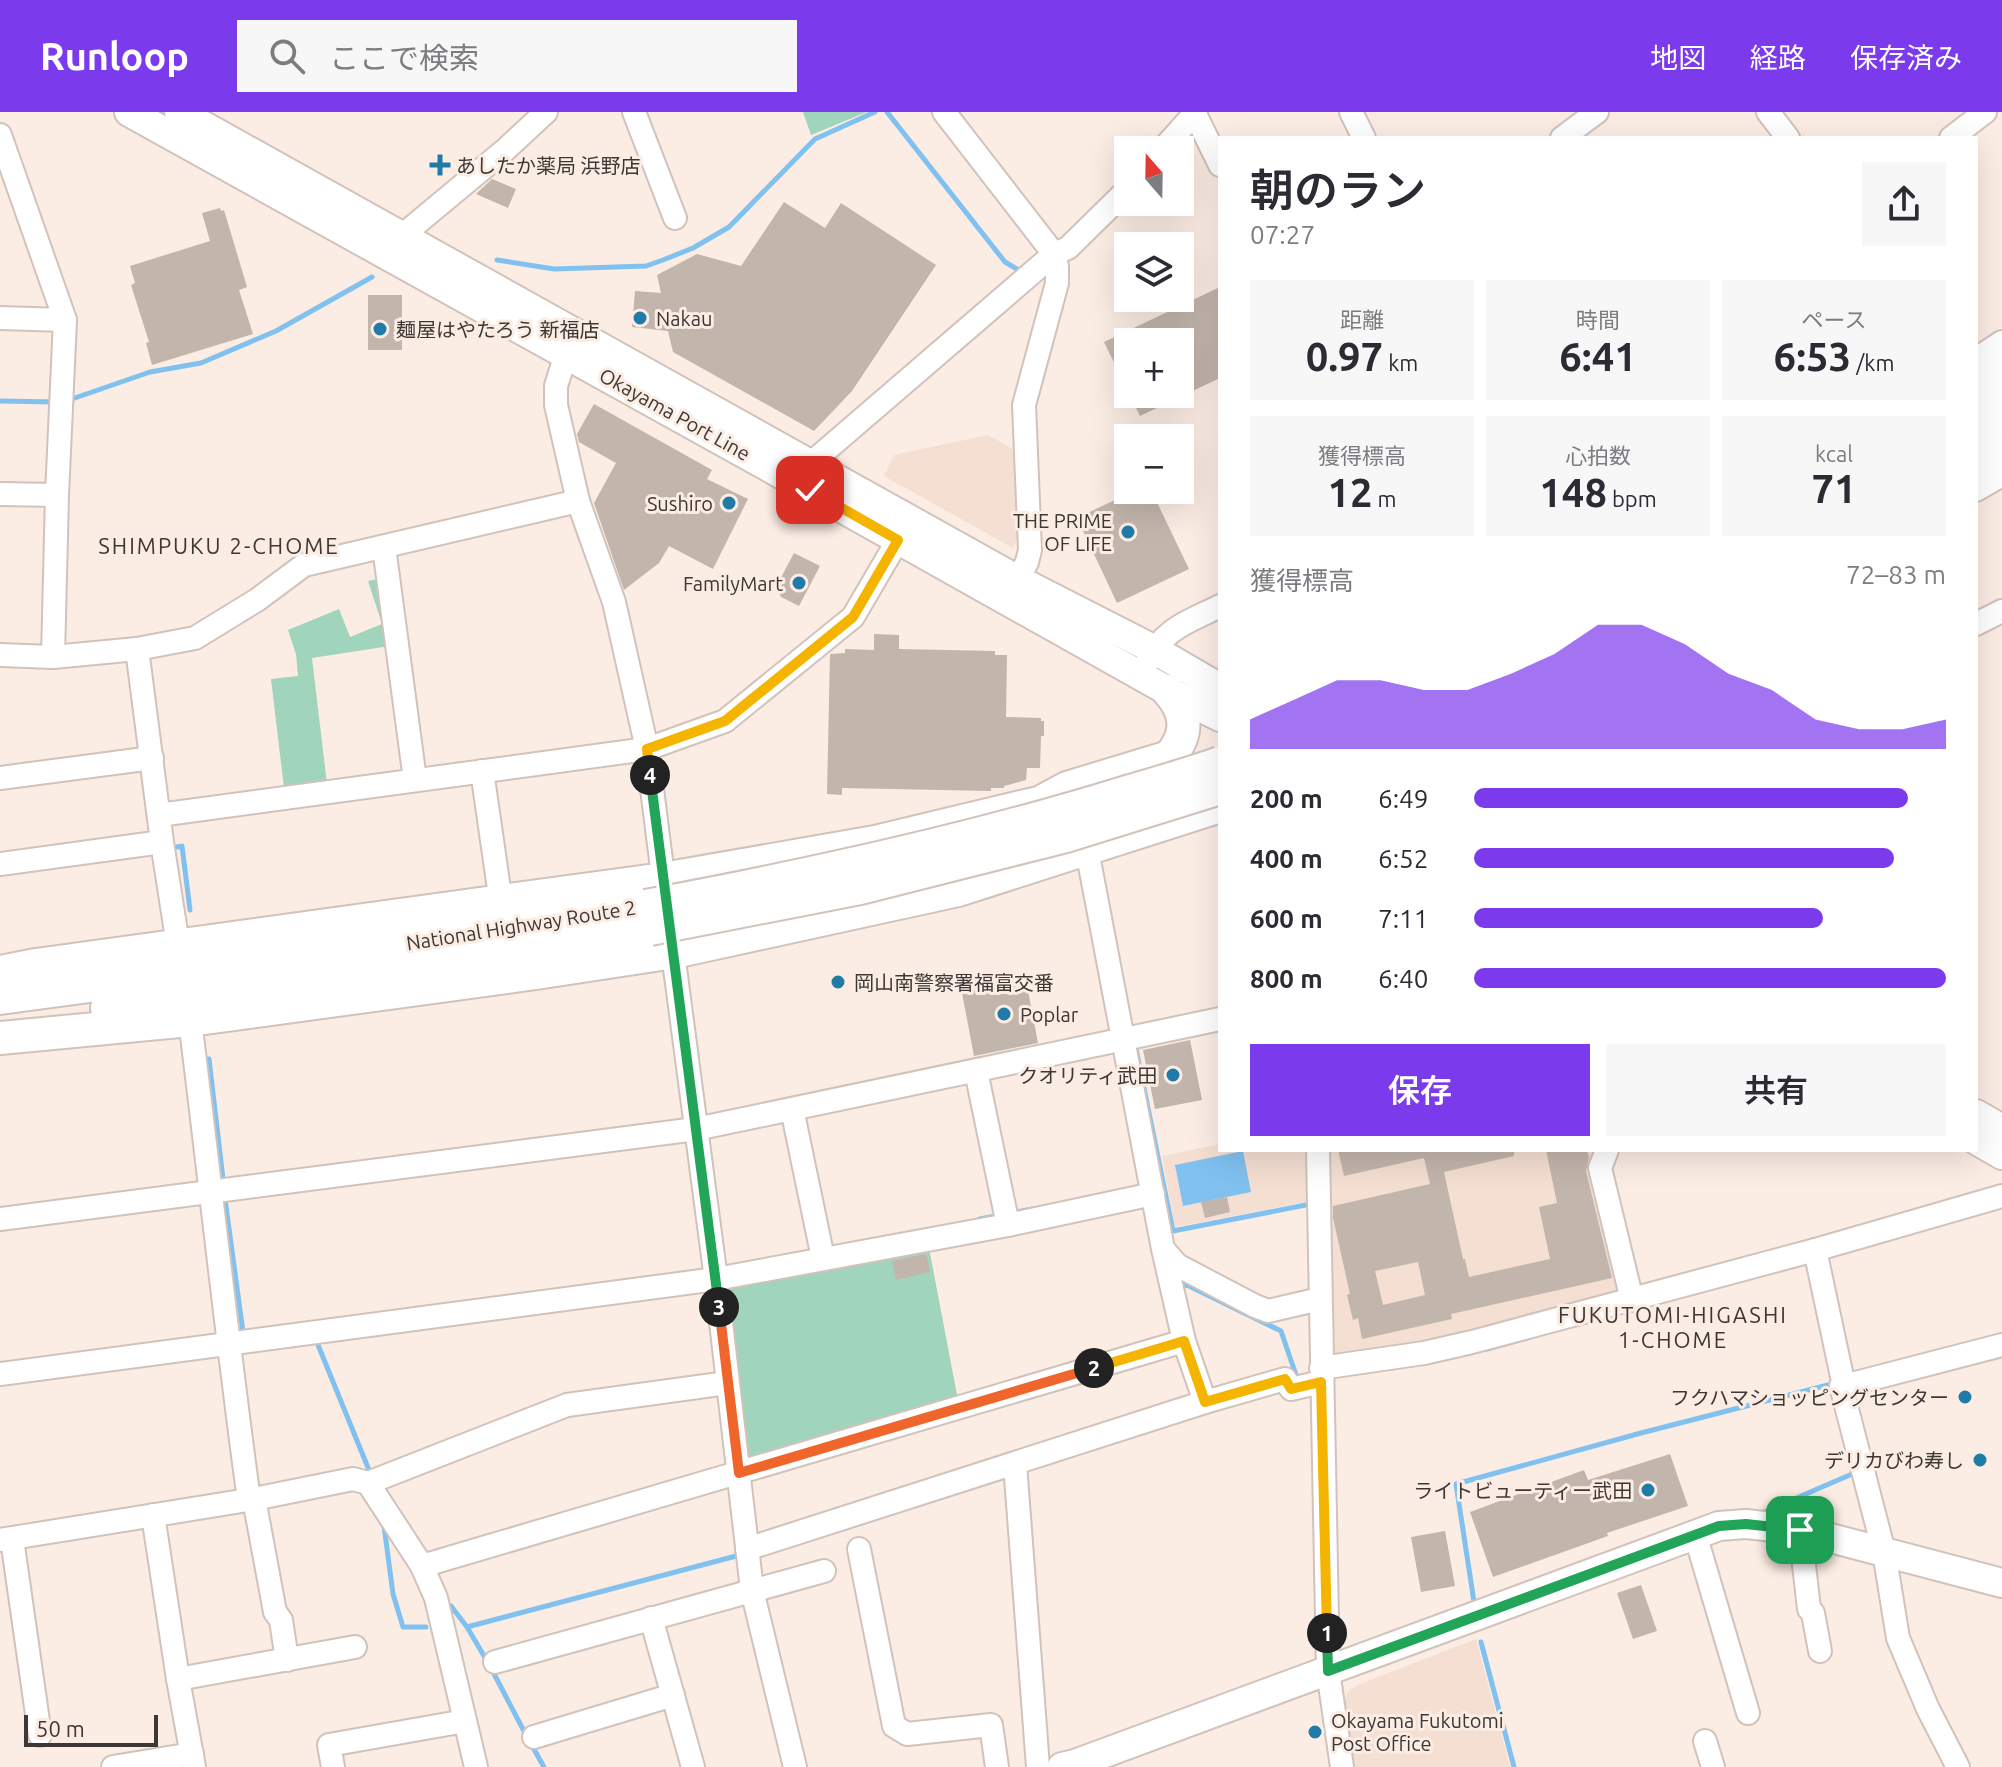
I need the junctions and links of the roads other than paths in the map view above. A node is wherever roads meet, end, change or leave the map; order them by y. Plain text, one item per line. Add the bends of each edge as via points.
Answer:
1 (129, 112) edge
2 (179, 112) edge
3 (546, 112) edge
4 (634, 112) edge
5 (944, 112) edge
6 (1597, 112) edge
7 (1768, 112) edge
8 (1985, 112) edge
9 (1196, 113) edge
10 (0, 135) edge
11 (1175, 136) edge
12 (1565, 136) edge
13 (1786, 136) edge
14 (1954, 136) edge
15 (1218, 161) edge
16 (1114, 203) edge
17 (675, 218) dead end
18 (392, 245) junction
19 (1054, 254) junction
20 (0, 318) edge
21 (65, 320) junction
22 (2002, 342) edge
23 (566, 354) junction
24 (1978, 358) edge
25 (2002, 364) edge
26 (1978, 380) edge
27 (2002, 391) edge
28 (1978, 406) edge
29 (2002, 418) edge
30 (1978, 433) edge
31 (2002, 453) edge
32 (1978, 468) edge
33 (804, 474) junction
34 (2002, 475) edge
35 (1978, 489) edge
36 (0, 494) edge
37 (57, 495) junction
38 (578, 501) junction
39 (898, 540) junction
40 (384, 547) junction
41 (1012, 590) junction
42 (1218, 607) edge
43 (2002, 611) edge
44 (1978, 623) edge
45 (137, 649) junction
46 (1153, 649) junction
47 (0, 655) edge
48 (53, 657) junction
49 (1140, 675) junction
50 (1218, 687) edge
51 (1168, 691) junction
52 (1218, 716) edge
53 (647, 749) junction
54 (1218, 750) edge
55 (152, 758) junction
56 (1218, 764) edge
57 (482, 771) junction
58 (0, 778) edge
59 (415, 780) junction
60 (1218, 789) edge
61 (1041, 802) junction
62 (1218, 807) edge
63 (159, 815) junction
64 (162, 842) junction
65 (1087, 850) junction
66 (0, 864) edge
67 (501, 903) junction
68 (653, 905) junction
69 (674, 952) junction
70 (174, 960) junction
71 (0, 974) edge
72 (0, 998) edge
73 (1218, 1019) edge
74 (190, 1020) junction
75 (0, 1022) edge
76 (134, 1027) junction
77 (0, 1038) edge
78 (1131, 1038) junction
79 (0, 1047) edge
80 (976, 1071) junction
81 (792, 1109) junction
82 (1978, 1115) edge
83 (696, 1129) junction
84 (2002, 1129) edge
85 (1978, 1141) edge
86 (1318, 1152) edge
87 (1606, 1152) edge
88 (2002, 1155) edge
89 (212, 1191) junction
90 (1149, 1191) junction
91 (2002, 1196) edge
92 (1007, 1217) junction
93 (0, 1219) edge
94 (1163, 1249) junction
95 (822, 1253) junction
96 (1816, 1255) junction
97 (716, 1279) junction
98 (1320, 1299) junction
99 (1632, 1300) junction
100 (1184, 1341) junction
101 (228, 1344) junction
102 (2002, 1345) edge
103 (0, 1374) edge
104 (1321, 1376) junction
105 (727, 1383) junction
106 (1844, 1386) junction
107 (1205, 1402) junction
108 (1016, 1468) junction
109 (739, 1473) junction
110 (368, 1483) junction
111 (253, 1503) junction
112 (154, 1520) junction
113 (1800, 1530) junction
114 (1695, 1534) junction
115 (10, 1543) edge
116 (747, 1549) junction
117 (859, 1549) dead end
118 (1884, 1552) junction
119 (422, 1566) junction
120 (824, 1571) dead end
121 (2002, 1583) edge
122 (752, 1590) junction
123 (651, 1618) junction
124 (355, 1647) dead end
125 (1820, 1651) dead end
126 (287, 1660) junction
127 (495, 1662) dead end
128 (1328, 1671) junction
129 (184, 1678) junction
130 (673, 1695) junction
131 (1748, 1713) dead end
132 (465, 1721) junction
133 (40, 1735) dead end
134 (534, 1737) dead end
135 (1705, 1741) dead end
136 (193, 1761) edge
137 (113, 1767) edge
138 (333, 1767) edge
139 (476, 1767) edge
140 (693, 1767) edge
141 (795, 1767) edge
142 (997, 1767) edge
143 (1038, 1767) edge
144 (1062, 1767) edge
145 (1342, 1767) edge
146 (1713, 1767) edge
147 (1958, 1767) edge

1 - 18 main road, Okayama Port Line
2 - 18 main road, Okayama Port Line
3 - 18 street
4 - 17 street
5 - 19 street
6 - 12 street
7 - 13 street
8 - 14 street
9 - 11 street
9 - 15 street
10 - 21 street
16 - 19 street via 1068,248
18 - 23 main road, Okayama Port Line
18 - 33 main road, Okayama Port Line
19 - 33 street
19 - 41 street via 1057,283 1024,405 1030,550
20 - 21 street
21 - 37 street
22 - 24 street
23 - 33 main road, Okayama Port Line
23 - 38 street via 556,405
25 - 26 highway
27 - 28 highway
29 - 30 highway
31 - 32 highway
33 - 39 main road, Okayama Port Line
33 - 41 main road, Okayama Port Line
34 - 35 street
36 - 37 street
37 - 48 street
38 - 40 street
38 - 53 street via 614,602
39 - 41 main road, Okayama Port Line
39 - 53 street via 853,617 725,721
40 - 45 street via 304,565 195,638
40 - 59 street
41 - 46 main road, Okayama Port Line
41 - 49 main road, Okayama Port Line
42 - 46 street via 1165,635
43 - 44 street
45 - 48 street
45 - 55 street
46 - 49 street
46 - 50 main road, Okayama Port Line
47 - 48 street
49 - 51 main road, Okayama Port Line
51 - 52 main road, Okayama Port Line
51 - 61 highway via 1184,723 1179,746 1169,757 1067,788
53 - 57 street
53 - 68 street
54 - 61 highway
55 - 58 street
55 - 63 street
56 - 68 highway, National Highway Route 2, bridge via 929,847
57 - 59 street
57 - 67 street
59 - 63 street
60 - 68 highway, National Highway Route 2, bridge via 1066,836 860,888
61 - 68 highway
62 - 65 highway
63 - 64 street
64 - 66 street
64 - 70 street
65 - 69 highway via 958,890
65 - 78 street
67 - 68 highway
67 - 70 highway
68 - 69 street
68 - 70 highway, National Highway Route 2 via 409,943
68 - 75 highway, National Highway Route 2 via 398,969
69 - 74 highway
69 - 83 street
70 - 71 highway
70 - 72 highway, National Highway Route 2
73 - 78 street
74 - 76 highway
74 - 89 street
76 - 77 highway
76 - 79 highway
78 - 80 street
78 - 90 street
80 - 81 street
80 - 92 street
81 - 83 street
81 - 95 street
82 - 84 main road
83 - 89 street
83 - 97 street
85 - 88 main road
86 - 98 street
87 - 99 street via 1600,1168
89 - 93 street
89 - 101 street
90 - 92 street
90 - 94 street
91 - 96 street
92 - 95 street
94 - 98 street via 1177,1265 1268,1311
94 - 100 street
95 - 97 street
96 - 99 street
96 - 106 street
97 - 101 street
97 - 105 street
98 - 104 street
99 - 104 street
100 - 107 street
100 - 109 street
101 - 103 street
101 - 111 street
102 - 106 street
104 - 107 street via 1291,1389 1285,1379
104 - 128 street
105 - 109 street
105 - 110 street via 567,1405
106 - 118 street
107 - 108 street
108 - 116 street
108 - 143 street
109 - 116 street
109 - 119 street
110 - 111 street via 353,1479
110 - 119 street
111 - 112 street
111 - 126 street
112 - 115 street
112 - 129 street
113 - 114 main road via 1732,1524
113 - 118 main road
113 - 125 street via 1809,1609
114 - 128 main road
114 - 131 street
115 - 133 street
116 - 122 street
117 - 142 street via 894,1726 907,1734 991,1725
118 - 121 main road
118 - 147 street via 1898,1638
119 - 132 street via 436,1598
120 - 122 street
122 - 123 street
122 - 141 street
123 - 127 street
123 - 130 street
124 - 126 street
126 - 129 street
128 - 144 main road
128 - 145 street
129 - 136 street
130 - 134 street
130 - 140 street
132 - 138 street via 329,1745
132 - 139 street
135 - 146 street
136 - 137 street

